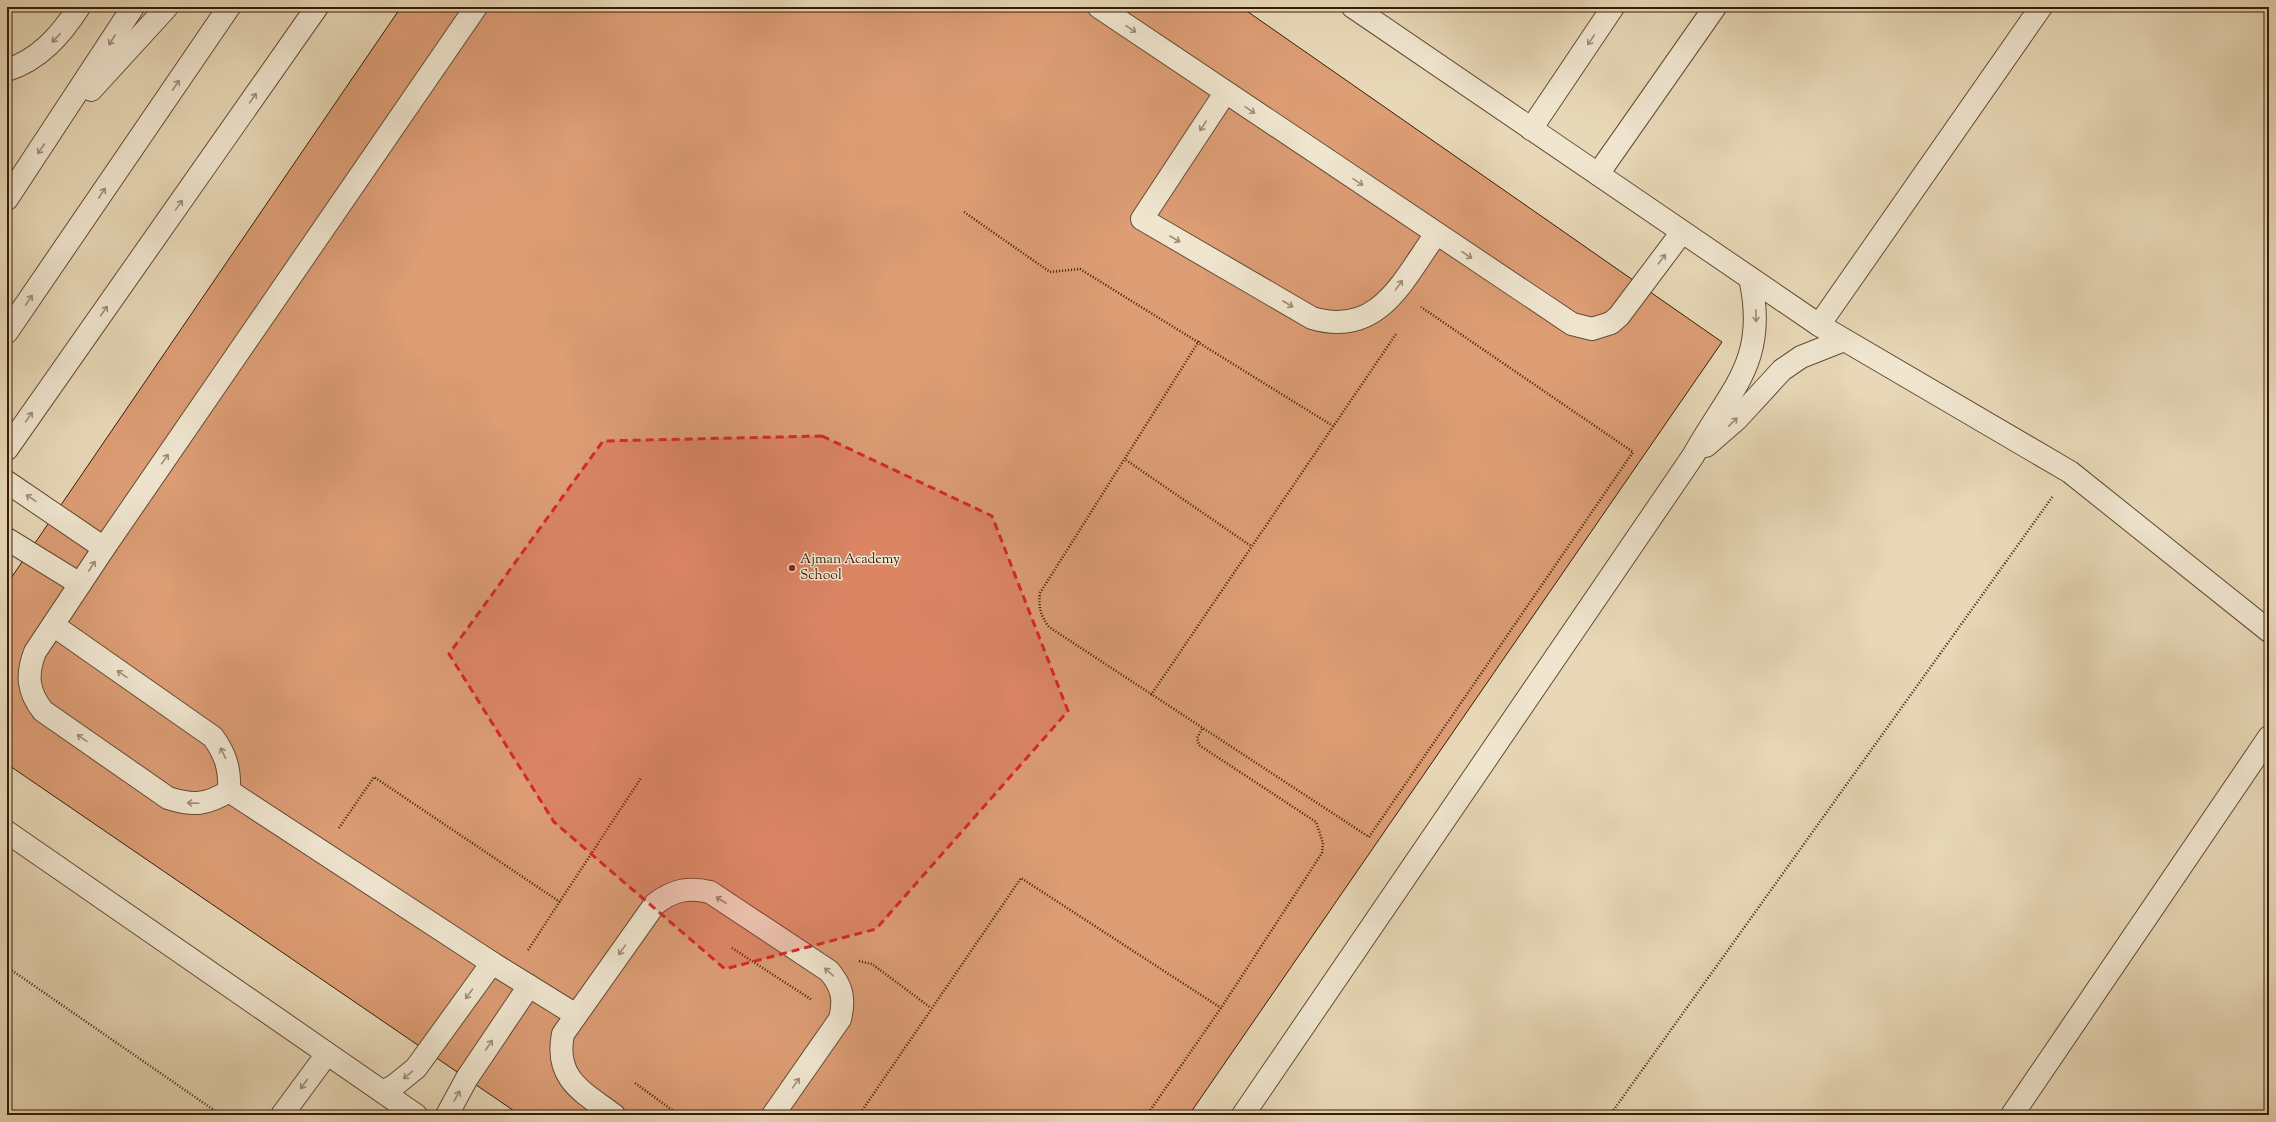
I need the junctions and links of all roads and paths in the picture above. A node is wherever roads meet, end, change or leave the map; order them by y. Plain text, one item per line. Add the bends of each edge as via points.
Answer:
1 (79, 7) edge
2 (133, 7) edge
3 (168, 7) edge
4 (229, 7) edge
5 (317, 7) edge
6 (476, 7) edge
7 (1353, 7) edge
8 (1715, 7) edge
9 (2041, 7) edge
10 (1610, 8) edge
11 (1105, 9) edge
12 (7, 70) edge
13 (1225, 93) junction
14 (62, 118) junction
15 (1531, 129) junction
16 (1598, 174) junction
17 (7, 199) edge
18 (964, 212) dead end
19 (1682, 232) junction
20 (1436, 234) junction
21 (1750, 278) junction
22 (1396, 290) junction
23 (1819, 325) junction
24 (1399, 329) dead end
25 (7, 332) edge
26 (1844, 340) junction
27 (1199, 341) junction
28 (1333, 426) junction
29 (7, 449) edge
30 (1693, 456) junction
31 (1126, 460) junction
32 (2070, 472) junction
33 (7, 482) edge
34 (7, 540) edge
35 (1251, 546) junction
36 (104, 548) junction
37 (80, 584) junction
38 (53, 625) junction
39 (2269, 632) edge
40 (1151, 695) junction
41 (1202, 729) junction
42 (2269, 737) edge
43 (641, 778) dead end
44 (229, 791) junction
45 (7, 832) edge
46 (323, 852) junction
47 (560, 902) junction
48 (732, 948) dead end
49 (492, 963) junction
50 (7, 967) edge
51 (829, 971) junction
52 (520, 981) junction
53 (931, 1008) junction
54 (1221, 1008) junction
55 (576, 1015) junction
56 (840, 1019) junction
57 (327, 1054) junction
58 (635, 1083) dead end
59 (383, 1092) junction
60 (221, 1115) edge
61 (282, 1115) edge
62 (416, 1115) edge
63 (447, 1115) edge
64 (614, 1115) edge
65 (679, 1115) edge
66 (773, 1115) edge
67 (859, 1115) edge
68 (1147, 1115) edge
69 (1243, 1115) edge
70 (1610, 1115) edge
71 (2012, 1115) edge

1 -> 12 street via 52,42 38,54
2 -> 14 street
3 - 14 street
25 -> 4 street
29 -> 5 street
36 -> 6 street
7 - 15 street
8 - 16 street
9 - 23 street
10 -> 15 street
11 -> 13 street
13 -> 20 street
13 -> 22 street via 1142,219 1312,318 1329,323 1346,323 1362,319 1377,310
14 -> 17 street
15 - 16 street
16 - 19 street
18 - 27 path via 1050,272 1080,269
20 -> 19 street via 1572,324 1592,330 1611,323 1619,316
19 - 21 street
22 -> 20 street
21 - 23 street
21 -> 30 street via 1755,298 1756,319 1750,360 1742,378
22 - 41 path via 1633,452 1369,837
23 - 26 street
24 - 28 path
30 -> 26 street via 1737,419 1782,370 1808,353
26 - 32 street
27 - 28 path
27 - 31 path
28 - 35 path
30 - 69 street
31 - 35 path
31 - 40 path via 1040,593 1039,604 1041,616 1049,628
32 - 39 street
32 - 70 path
36 -> 33 street
34 - 37 street
35 - 40 path
37 -> 36 street
37 - 38 street
44 -> 38 street via 227,762 213,737
44 -> 38 street via 215,800 199,804 183,803 168,798 43,711 31,692 29,667 35,652
40 - 41 path
41 - 54 path via 1197,738 1199,745 1316,822 1323,843 1322,853
42 - 71 street
43 - 47 path
44 - 46 street
45 - 57 street
46 - 47 path via 374,777
46 - 49 street
47 - 52 path
48 - 56 path
49 - 52 street
49 -> 59 street via 416,1068
50 - 60 path
51 - 53 path via 847,962 860,961 872,964
51 -> 55 street via 710,892 696,889 680,890 666,895 654,904
56 -> 51 street via 844,1006 842,993 838,981
52 - 55 street
63 -> 52 street
53 - 54 path via 1021,878
53 - 67 path
54 - 68 path
55 - 64 street via 563,1034 561,1061 574,1085
66 -> 56 street
57 - 59 street
57 -> 61 street
58 - 65 path
59 - 62 street

